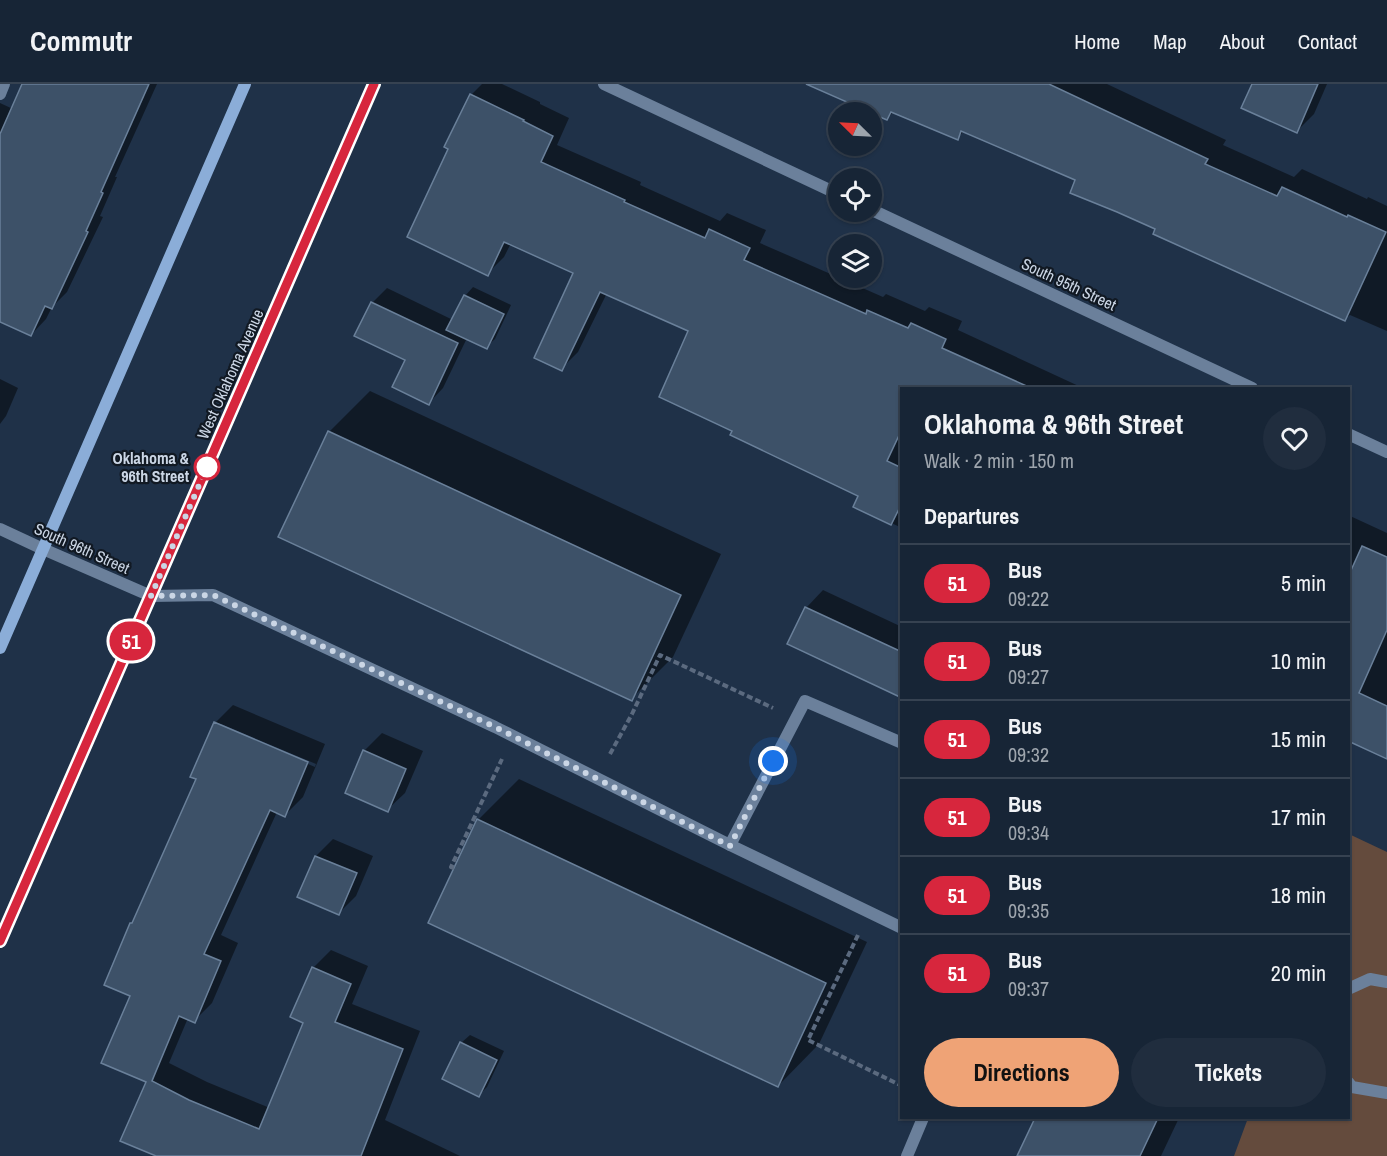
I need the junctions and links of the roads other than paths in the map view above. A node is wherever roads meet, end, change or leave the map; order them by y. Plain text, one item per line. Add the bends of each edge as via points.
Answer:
1 (4, 84) edge
2 (245, 84) edge
3 (374, 84) edge
4 (604, 84) edge
5 (0, 94) edge
6 (828, 189) edge
7 (882, 215) edge
8 (1250, 387) edge
9 (1350, 435) edge
10 (1387, 452) edge
11 (0, 529) edge
12 (43, 549) junction
13 (151, 596) junction
14 (0, 648) edge
15 (900, 742) edge
16 (730, 846) junction
17 (900, 927) edge
18 (0, 941) edge
19 (1387, 982) edge
20 (1350, 988) edge
21 (1350, 1084) edge
22 (1387, 1093) edge
23 (923, 1119) edge
24 (907, 1156) edge

1 - 5 street
2 - 12 main road
3 - 13 main road, West Oklahoma Avenue
4 - 6 street
7 - 8 street, South 95th Street
9 - 10 street
11 - 12 street, South 96th Street
12 - 13 street, South 96th Street
12 - 14 main road
13 - 16 street via 213,595 513,736
13 - 18 main road, West Oklahoma Avenue
15 - 16 street via 805,701
16 - 17 street
19 - 20 street via 1370,979
21 - 22 street
23 - 24 street

